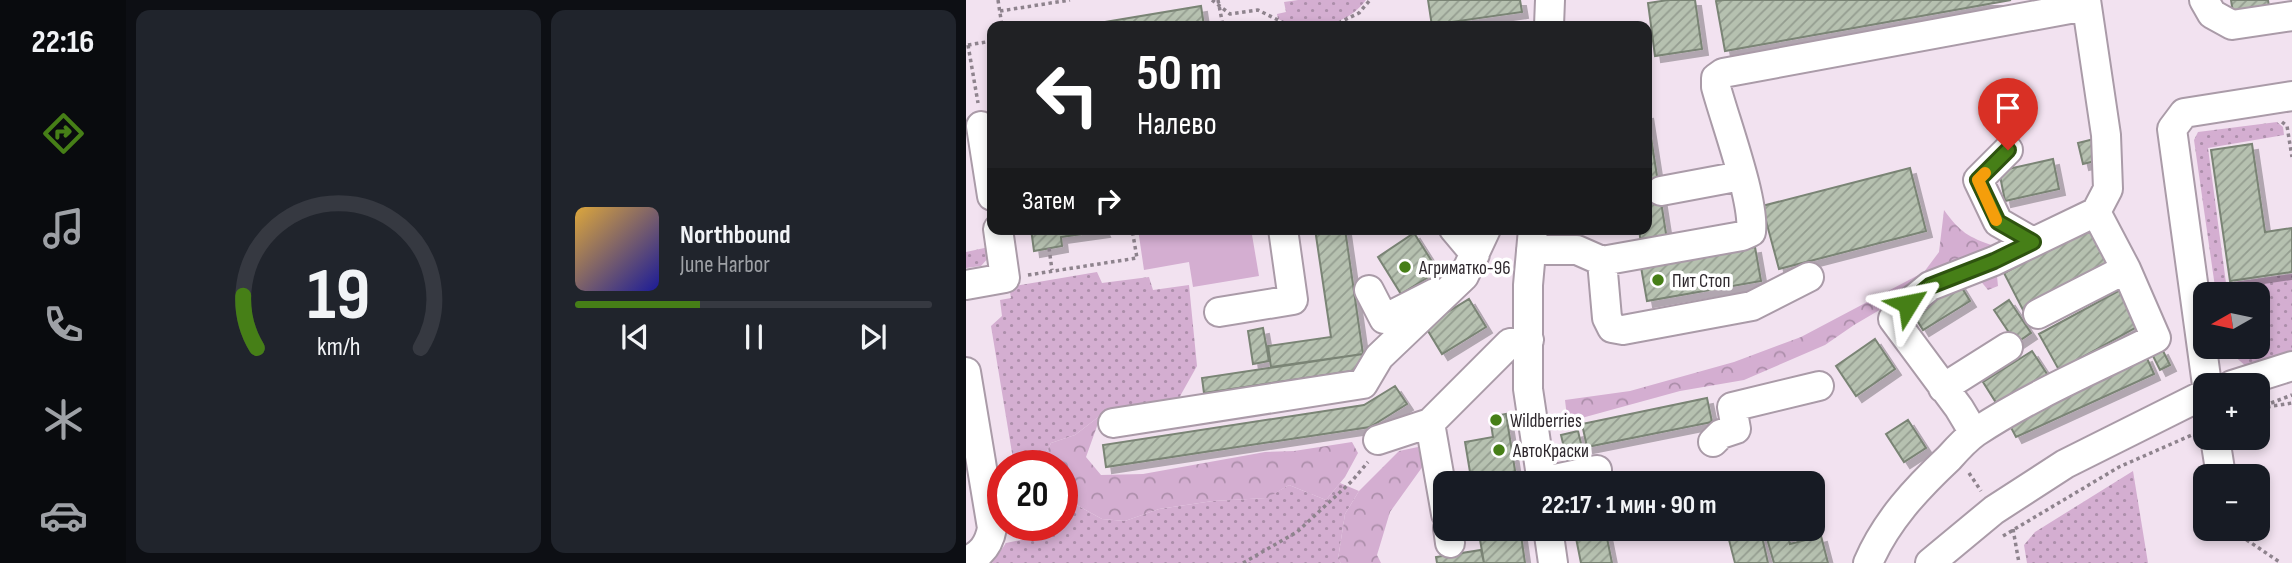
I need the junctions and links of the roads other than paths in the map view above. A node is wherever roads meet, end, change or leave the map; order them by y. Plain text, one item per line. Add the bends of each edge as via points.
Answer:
1 (1550, 0) edge
2 (2204, 0) edge
3 (2086, 3) edge
4 (2292, 16) edge
5 (1549, 21) edge
6 (2285, 107) edge
7 (981, 126) road end
8 (2008, 150) dead end
9 (987, 164) edge
10 (1741, 176) junction
11 (1661, 191) dead end
12 (2096, 212) junction
13 (999, 235) edge
14 (1284, 235) edge
15 (1532, 240) edge
16 (1480, 241) edge
17 (2033, 242) junction
18 (1602, 261) junction
19 (2126, 269) junction
20 (1809, 277) dead end
21 (1459, 281) junction
22 (966, 285) edge
23 (1369, 290) dead end
24 (1219, 312) dead end
25 (2038, 314) dead end
26 (1529, 340) junction
27 (2007, 347) dead end
28 (2292, 366) edge
29 (966, 372) edge
30 (2205, 373) edge
31 (2270, 373) edge
32 (1819, 386) dead end
33 (1943, 388) junction
34 (2193, 400) edge
35 (1113, 423) dead end
36 (1430, 423) junction
37 (1974, 433) junction
38 (1384, 438) road end
39 (1713, 442) dead end
40 (1597, 470) dead end
41 (1438, 471) edge
42 (1539, 471) edge
43 (1593, 471) edge
44 (1550, 541) edge
45 (966, 561) edge
46 (1553, 563) edge
47 (1868, 563) edge
48 (1930, 563) edge

1 - 5 street
2 - 4 street via 2212,14 2232,25
3 - 10 street via 1723,73 1716,78 1716,87
3 - 12 street via 2106,135 2108,189
6 - 30 street via 2184,113 2172,130
7 - 9 street
8 - 17 street via 1978,180 1998,222
10 - 11 street
10 - 18 street via 1751,232
12 - 17 street
12 - 19 street
13 - 22 street via 1005,278
14 - 24 street via 1293,300
15 - 18 street
15 - 26 street
16 - 21 street
17 - 33 street via 1930,286 1900,311
18 - 20 street via 1607,318 1612,328 1623,330 1752,306
19 - 25 street
19 - 37 street via 2156,338
21 - 23 street via 1384,318
21 - 35 street via 1379,357 1363,384
26 - 36 street via 1510,343
26 - 42 street via 1528,389
27 - 33 street
28 - 31 street
29 - 45 street via 992,528 978,556
32 - 39 street via 1732,407 1735,429
33 - 37 street
34 - 48 street via 2065,464 1994,510
36 - 38 street
36 - 41 street
37 - 47 street via 1891,521
40 - 43 street
44 - 46 street

